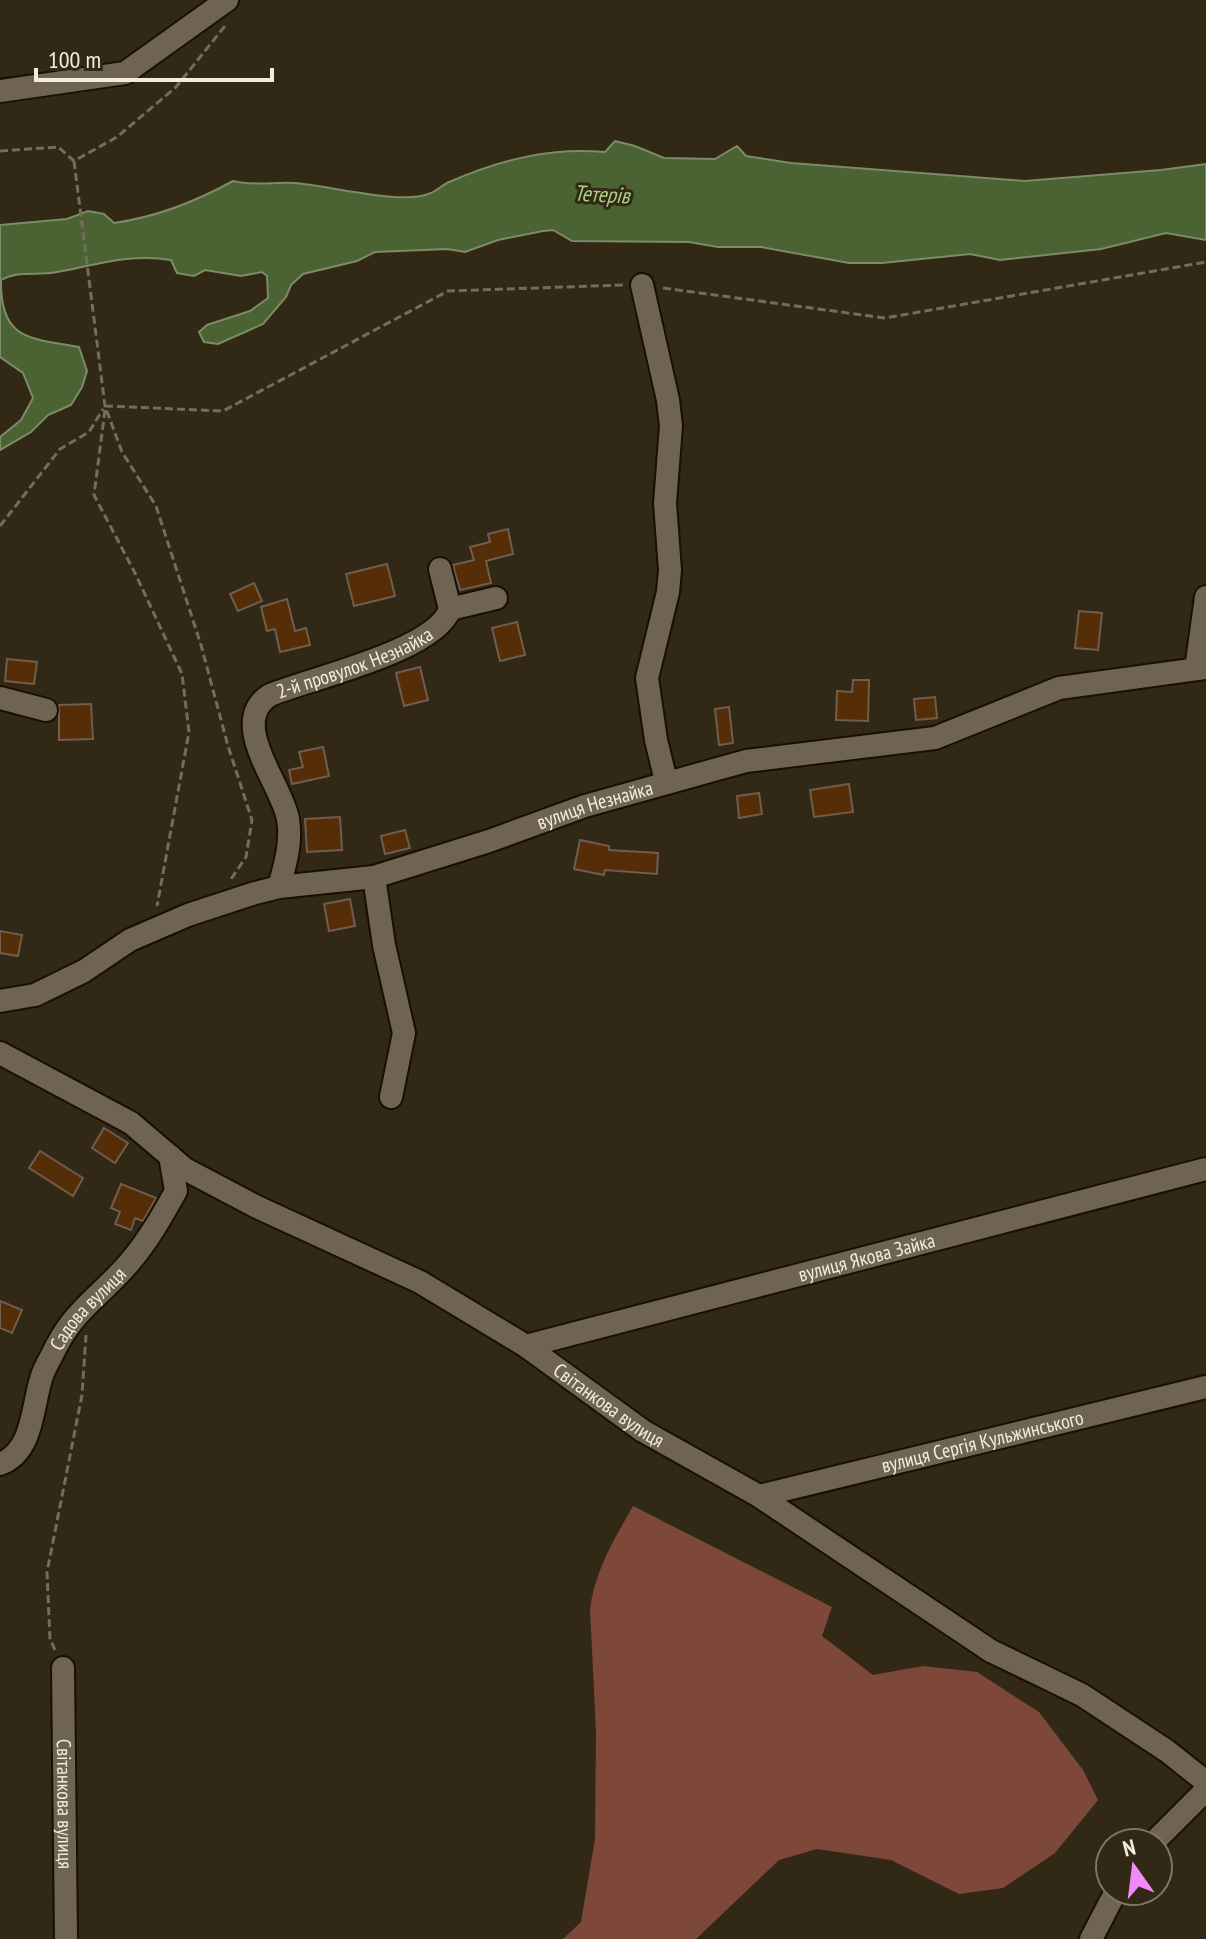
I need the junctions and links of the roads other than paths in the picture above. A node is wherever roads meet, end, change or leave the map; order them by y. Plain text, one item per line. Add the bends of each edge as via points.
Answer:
1 (227, 0) edge
2 (0, 91) edge
3 (642, 285) dead end
4 (440, 569) dead end
5 (1206, 597) edge
6 (496, 598) dead end
7 (450, 609) junction
8 (1201, 669) edge
9 (0, 698) edge
10 (46, 710) dead end
11 (666, 781) junction
12 (374, 877) junction
13 (279, 887) junction
14 (0, 1001) edge
15 (0, 1053) edge
16 (391, 1097) dead end
17 (170, 1156) junction
18 (1206, 1169) edge
19 (526, 1346) junction
20 (1206, 1387) edge
21 (0, 1464) edge
22 (759, 1496) junction
23 (63, 1668) road end
24 (1206, 1782) edge
25 (1206, 1790) edge
26 (1169, 1827) edge
27 (1108, 1907) edge
28 (66, 1939) edge
29 (1091, 1939) edge

1 - 2 street via 125,73
3 - 11 street via 671,426 665,503 668,592 647,678
4 - 7 street, 2-й провулок Незнайка
5 - 8 street
6 - 7 street
7 - 13 street, 2-й провулок Незнайка via 428,635 283,689 258,705 256,743 288,818 289,844
8 - 11 street, вулиця Незнайка via 1059,688 935,738 746,761
9 - 10 street
11 - 12 street, вулиця Незнайка
12 - 13 street, вулиця Незнайка
12 - 16 street via 404,1033
13 - 14 street, вулиця Незнайка via 155,929 35,995
15 - 17 street, Світанкова вулиця via 131,1123
17 - 19 street, Світанкова вулиця via 255,1206 420,1282
17 - 21 street, Садова вулиця via 176,1191 135,1255 61,1334 41,1377 23,1445
18 - 19 street, вулиця Якова Зайка
19 - 22 street, Світанкова вулиця via 643,1431
20 - 22 street, вулиця Сергія Кульжинського
22 - 24 street, Світанкова вулиця via 991,1651 1082,1695
23 - 28 street, Світанкова вулиця
25 - 26 street
27 - 29 street

